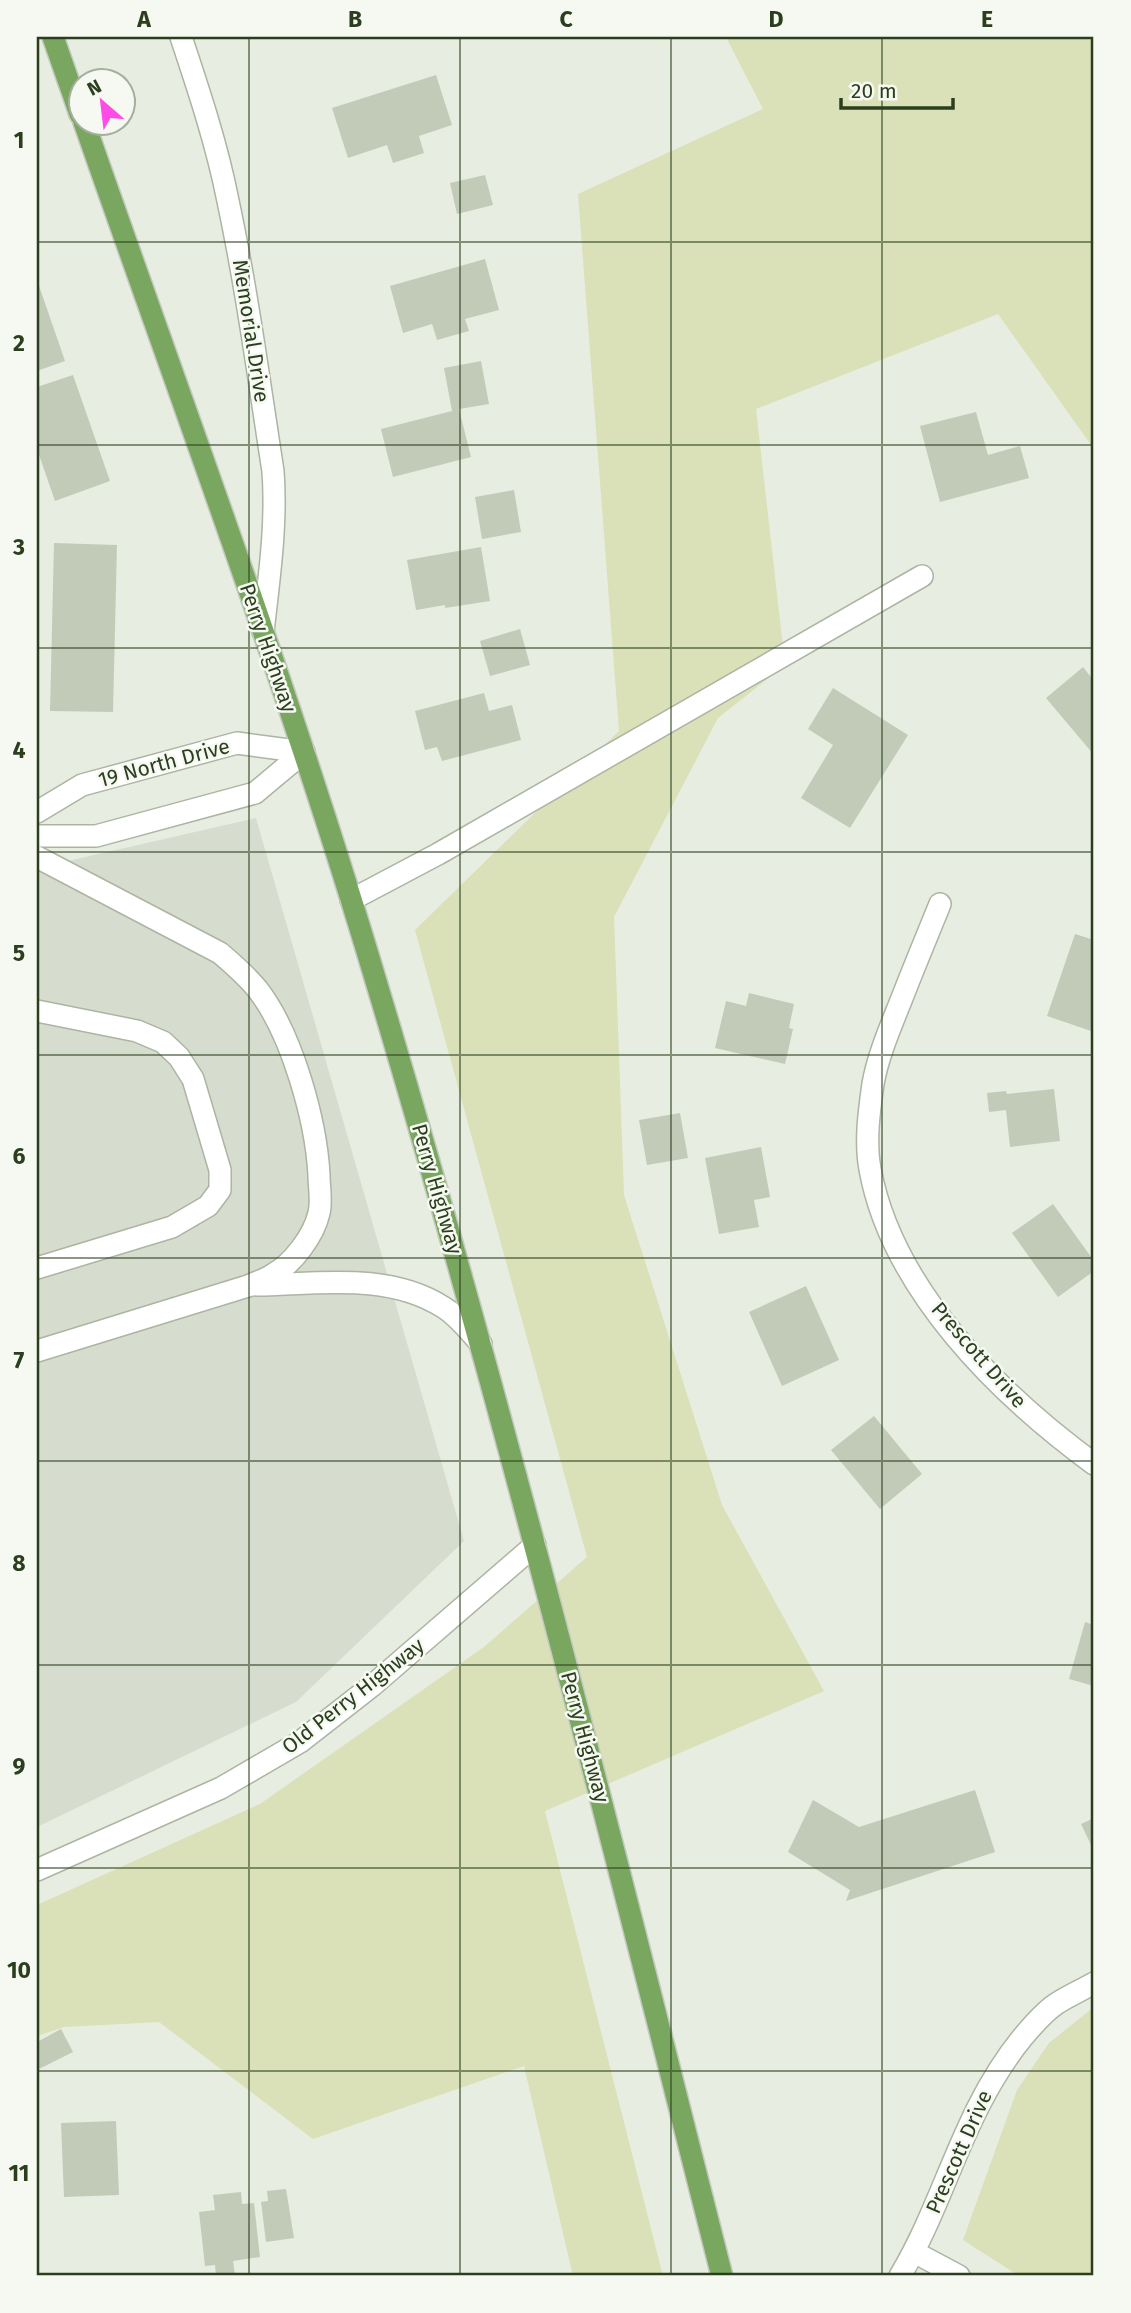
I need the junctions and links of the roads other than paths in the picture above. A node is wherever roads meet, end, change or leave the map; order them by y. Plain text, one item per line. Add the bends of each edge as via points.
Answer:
1 (53, 37) edge
2 (181, 37) edge
3 (66, 74) edge
4 (89, 136) edge
5 (922, 576) dead end
6 (263, 632) junction
7 (304, 752) junction
8 (37, 812) edge
9 (37, 836) edge
10 (37, 857) edge
11 (351, 900) junction
12 (940, 905) dead end
13 (37, 1011) edge
14 (37, 1268) edge
15 (248, 1286) junction
16 (481, 1345) junction
17 (37, 1351) edge
18 (1094, 1464) edge
19 (535, 1545) junction
20 (37, 1870) edge
21 (1094, 1983) edge
22 (914, 2252) junction
23 (722, 2276) edge
24 (900, 2276) edge
25 (959, 2276) edge

1 - 3 main road
2 - 6 street, Memorial Drive via 228,200 272,471 274,531
4 - 6 main road, Perry Highway
5 - 11 street
6 - 7 main road, Perry Highway
7 - 8 street, 19 North Drive via 237,743 82,785
7 - 9 street via 255,793 96,836
7 - 11 main road, Perry Highway
10 - 15 street via 220,953 241,970 274,1015 310,1116 318,1157 320,1212 309,1237 289,1262
11 - 16 main road, Perry Highway
12 - 18 street, Prescott Drive via 887,1034 874,1082 868,1129 870,1169 897,1247 943,1320 1014,1400
13 - 14 street via 137,1031 163,1042 179,1057 193,1079 220,1170 220,1190 208,1206 172,1227
15 - 16 street via 363,1282 405,1290 444,1307
15 - 17 street
16 - 19 main road, Perry Highway
19 - 20 street, Old Perry Highway via 300,1742 221,1787
19 - 23 main road, Perry Highway
21 - 22 street, Prescott Drive via 1054,2005 1006,2058 969,2122
22 - 24 street, Prescott Drive
22 - 25 street

